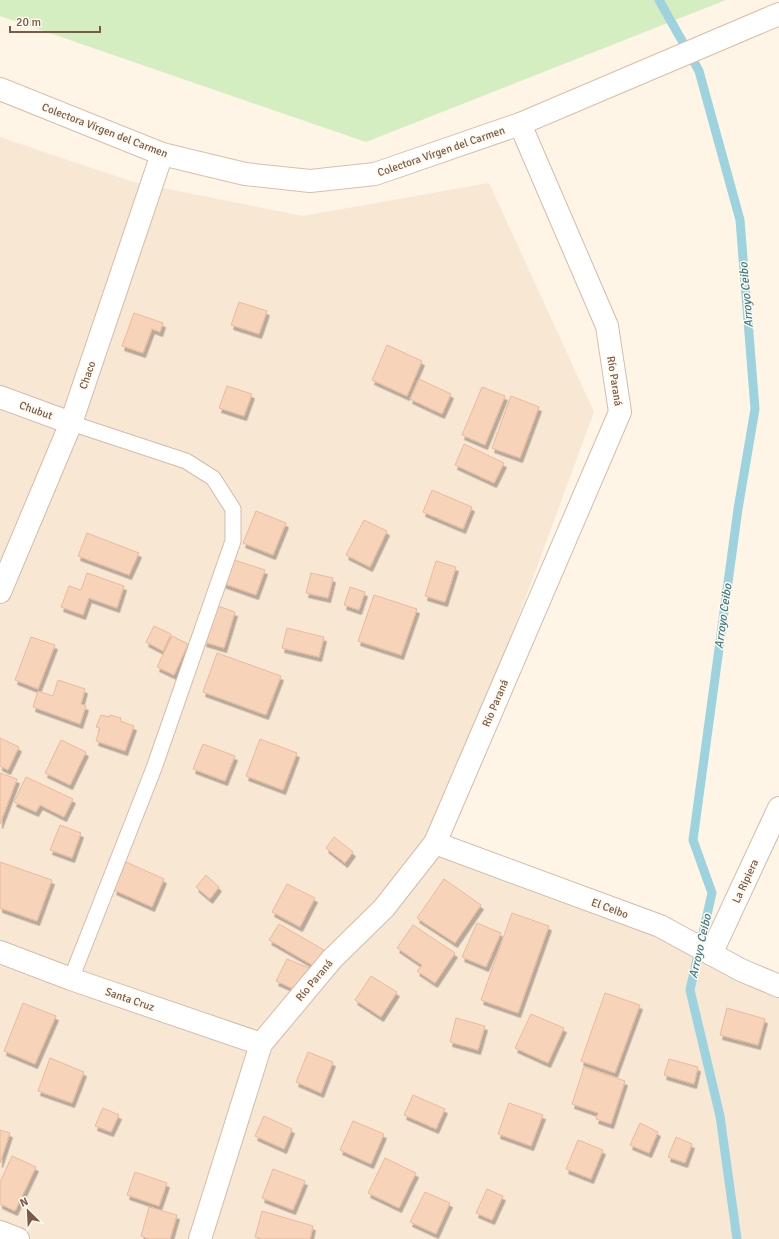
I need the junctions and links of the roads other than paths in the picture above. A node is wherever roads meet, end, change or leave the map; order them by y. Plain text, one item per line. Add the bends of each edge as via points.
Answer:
1 (779, 14) edge
2 (0, 89) edge
3 (520, 124) junction
4 (162, 154) junction
5 (0, 397) edge
6 (71, 423) junction
7 (0, 592) edge
8 (779, 808) edge
9 (435, 843) junction
10 (0, 952) edge
11 (711, 954) junction
12 (71, 979) junction
13 (779, 986) edge
14 (260, 1044) junction
15 (0, 1232) edge
16 (18, 1239) edge
17 (200, 1239) edge

1 - 3 street, Colectora Vírgen del Carmen
2 - 4 street, Colectora Vírgen del Carmen
3 - 4 street, Colectora Vírgen del Carmen via 375,174 310,181 245,174
3 - 9 street, Río Paraná via 607,326 620,412
4 - 6 street, Chaco
5 - 6 street, Chubut
6 - 7 street, Chaco
6 - 12 lane via 186,461 213,478 233,508 233,541 154,768
8 - 11 street, La Ripiera
9 - 11 street, El Ceibo via 660,926
9 - 14 street, Río Paraná via 384,908 332,958
10 - 12 street, Santa Cruz
11 - 13 street, El Ceibo
12 - 14 street, Santa Cruz
14 - 17 street, Río Paraná
15 - 16 street

